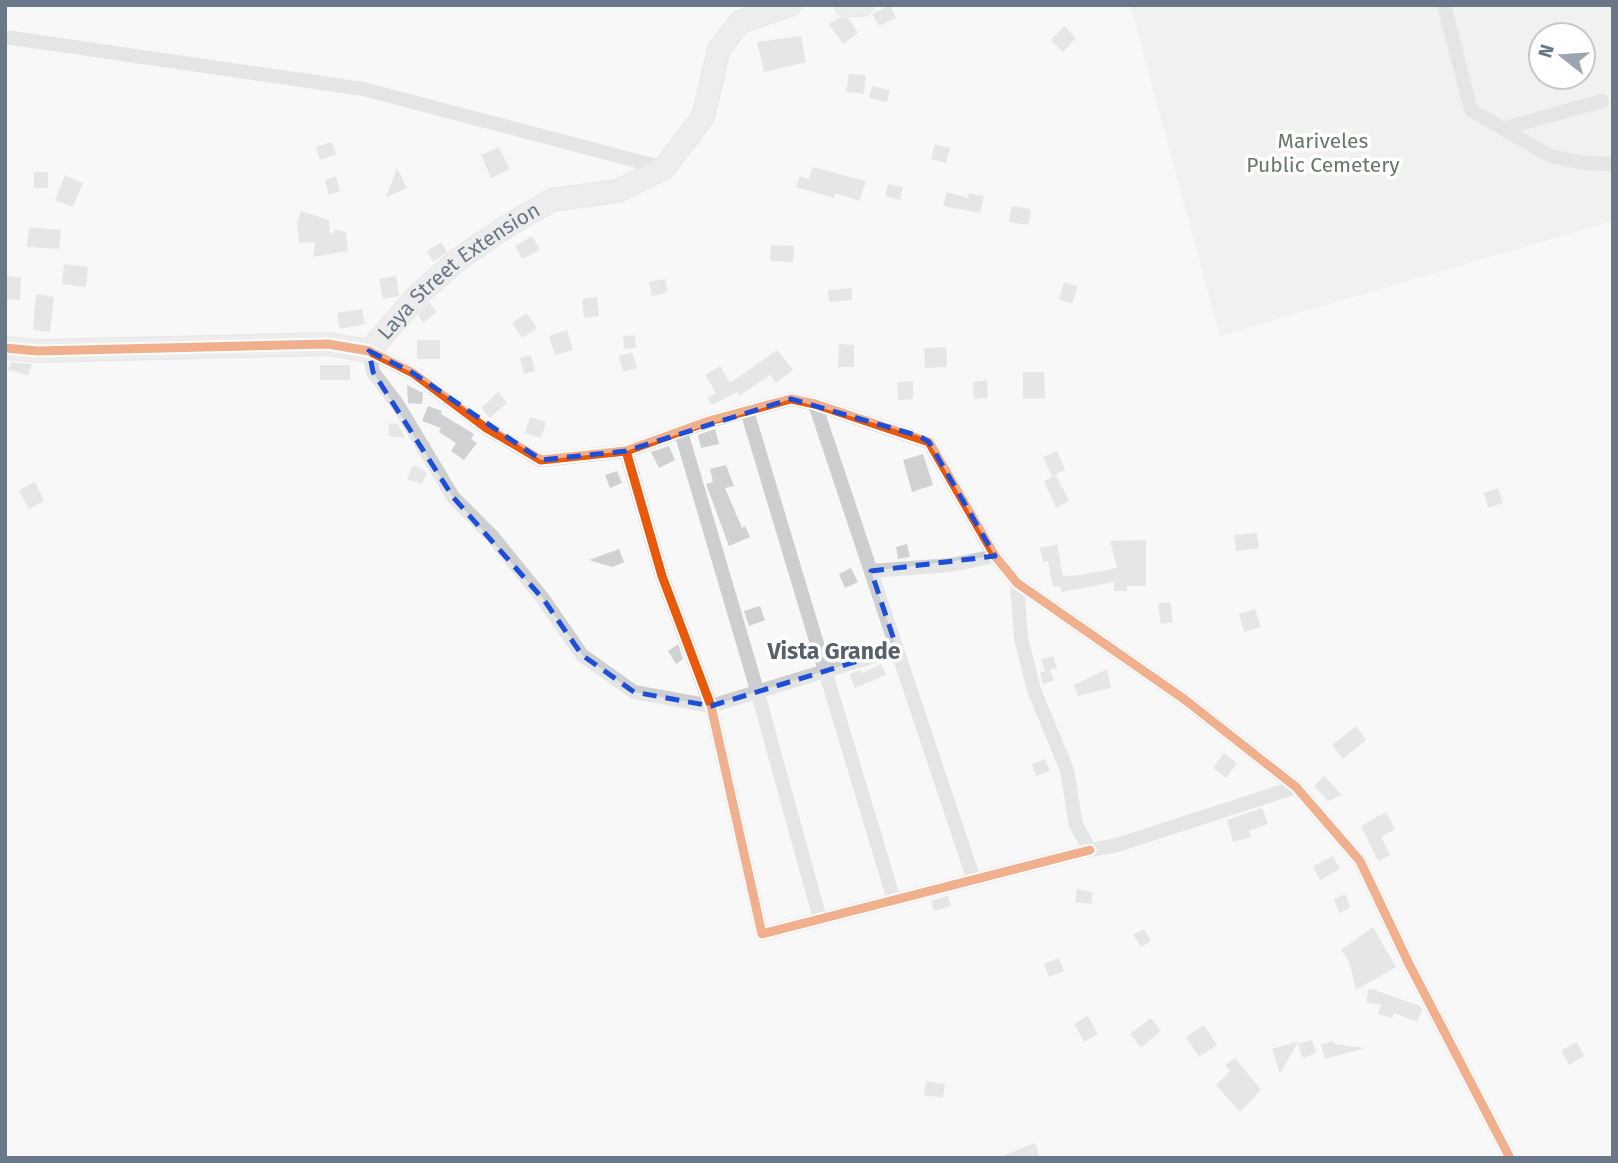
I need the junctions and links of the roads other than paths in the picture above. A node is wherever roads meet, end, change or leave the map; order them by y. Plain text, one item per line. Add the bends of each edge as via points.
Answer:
1 (790, 5) edge
2 (846, 5) edge
3 (862, 5) edge
4 (1444, 5) edge
5 (5, 37) edge
6 (1602, 101) dead end
7 (1505, 128) junction
8 (1613, 164) edge
9 (664, 168) junction
10 (5, 348) edge
11 (369, 351) junction
12 (815, 404) junction
13 (747, 411) junction
14 (681, 432) junction
15 (626, 451) junction
16 (995, 556) junction
17 (871, 571) junction
18 (1017, 583) junction
19 (897, 649) junction
20 (827, 670) junction
21 (757, 690) junction
22 (711, 706) junction
23 (1296, 787) junction
24 (1090, 850) junction
25 (974, 880) junction
26 (894, 900) junction
27 (820, 919) junction
28 (1510, 1158) edge

1 - 9 street, Laya Street Extension via 740,22 719,49 702,117
2 - 3 street
4 - 7 street via 1471,110
5 - 9 street via 363,89
6 - 7 street
7 - 8 street via 1561,160
9 - 11 street, Laya Street Extension via 618,191 552,200 509,225 460,258 419,294
10 - 11 street via 328,344
11 - 15 street via 413,373 485,427 541,460
11 - 22 street via 373,372 453,497 493,537 582,655 634,692
12 - 13 street via 791,399
12 - 16 street via 929,442
12 - 17 street
13 - 14 street
13 - 20 street
14 - 15 street
14 - 21 street
15 - 22 street via 662,576
16 - 17 street via 951,565
16 - 18 street
17 - 19 street
18 - 23 street via 1184,699
18 - 24 street via 1021,638 1034,690 1067,770 1076,825
19 - 20 street
19 - 25 street
20 - 21 street
20 - 26 street
21 - 22 street
21 - 27 street
22 - 27 street via 762,934
23 - 24 street
23 - 28 street via 1360,861
24 - 25 street
25 - 26 street
26 - 27 street

